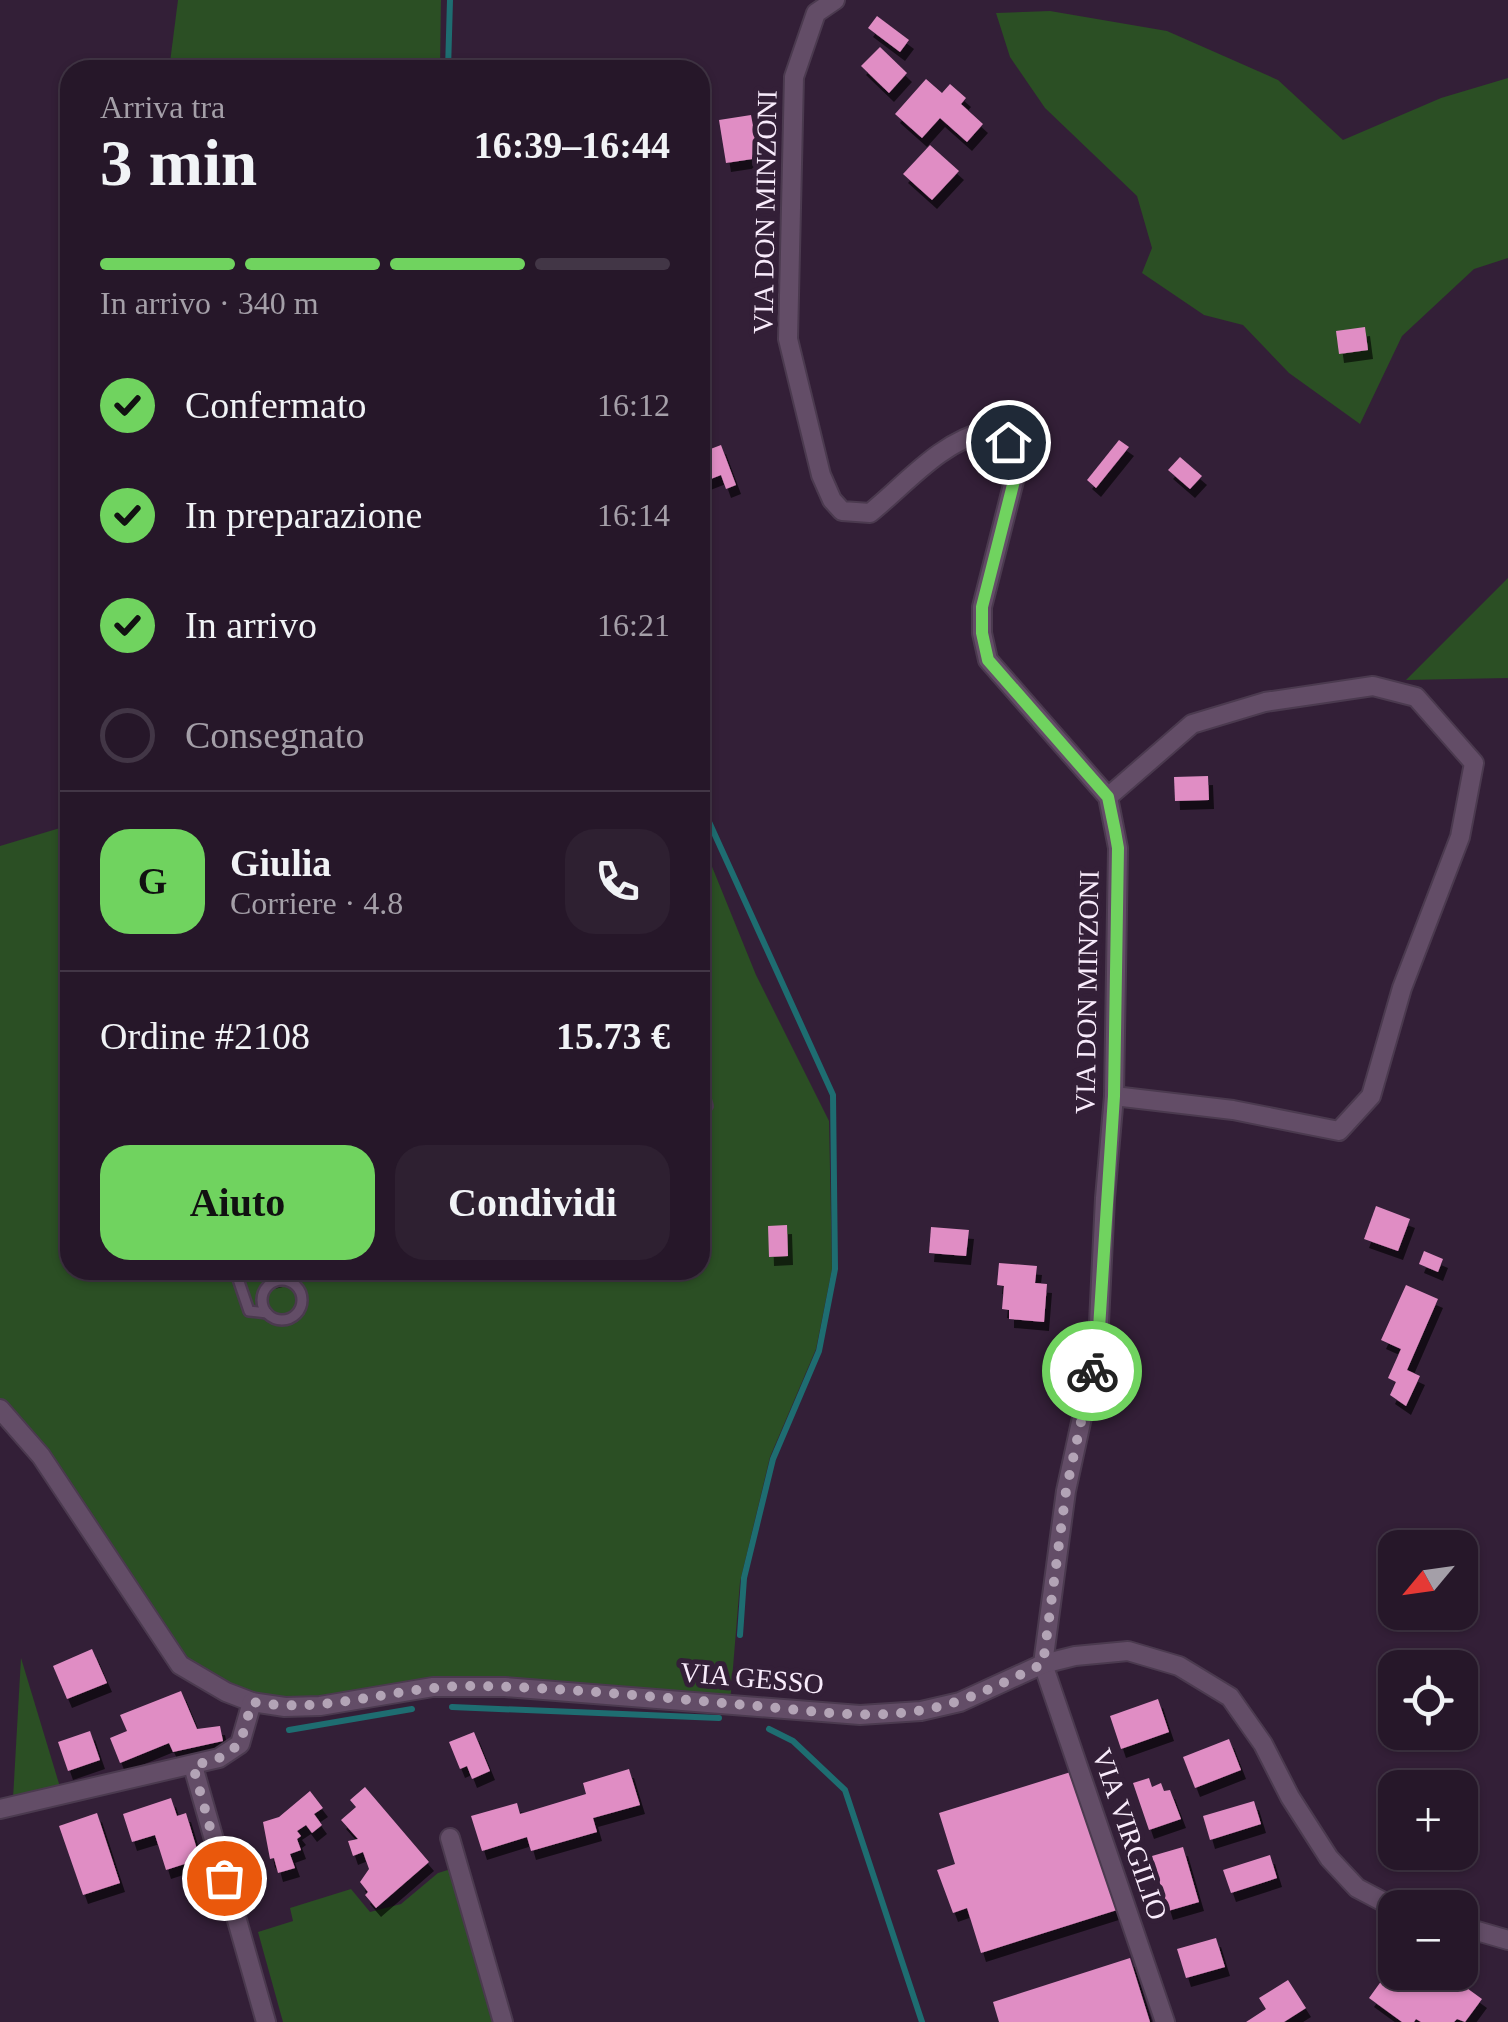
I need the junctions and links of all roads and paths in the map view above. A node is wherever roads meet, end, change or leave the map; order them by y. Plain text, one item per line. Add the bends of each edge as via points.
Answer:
1 (835, 0) edge
2 (817, 7) edge
3 (1108, 797) junction
4 (1114, 1096) junction
5 (239, 1280) edge
6 (267, 1313) junction
7 (0, 1409) edge
8 (1043, 1664) junction
9 (252, 1702) junction
10 (193, 1766) junction
11 (0, 1809) edge
12 (450, 1838) dead end
13 (1378, 1899) edge
14 (1478, 1931) edge
15 (1508, 1940) edge
16 (266, 2022) edge
17 (503, 2022) edge
18 (1165, 2022) edge

1 - 2 street, VIA DON MINZONI
2 - 3 street, VIA DON MINZONI via 794,77 788,339 821,474 842,511 870,512 964,436 987,431 1008,442 1018,465 982,607 988,660
3 - 4 street, VIA DON MINZONI via 1118,848
3 - 4 street via 1192,724 1265,702 1373,686 1416,696 1474,764 1460,837 1402,988 1371,1096 1338,1131
4 - 8 street, VIA DON MINZONI via 1098,1344 1066,1491
5 - 6 lane via 248,1311
6 - 6 lane via 284,1320 296,1314 302,1302 298,1289 288,1281 270,1284 262,1301
7 - 9 street, VIA GESSO via 41,1456 180,1665
8 - 9 street, VIA GESSO via 960,1702 860,1715 505,1687 433,1688 320,1706
8 - 13 street, VIA GESSO via 1128,1651 1179,1666 1230,1697 1329,1858 1357,1888
8 - 18 street, VIA VIRGILIO
9 - 10 street via 240,1744
10 - 11 street
10 - 16 street
12 - 17 street
14 - 15 street

